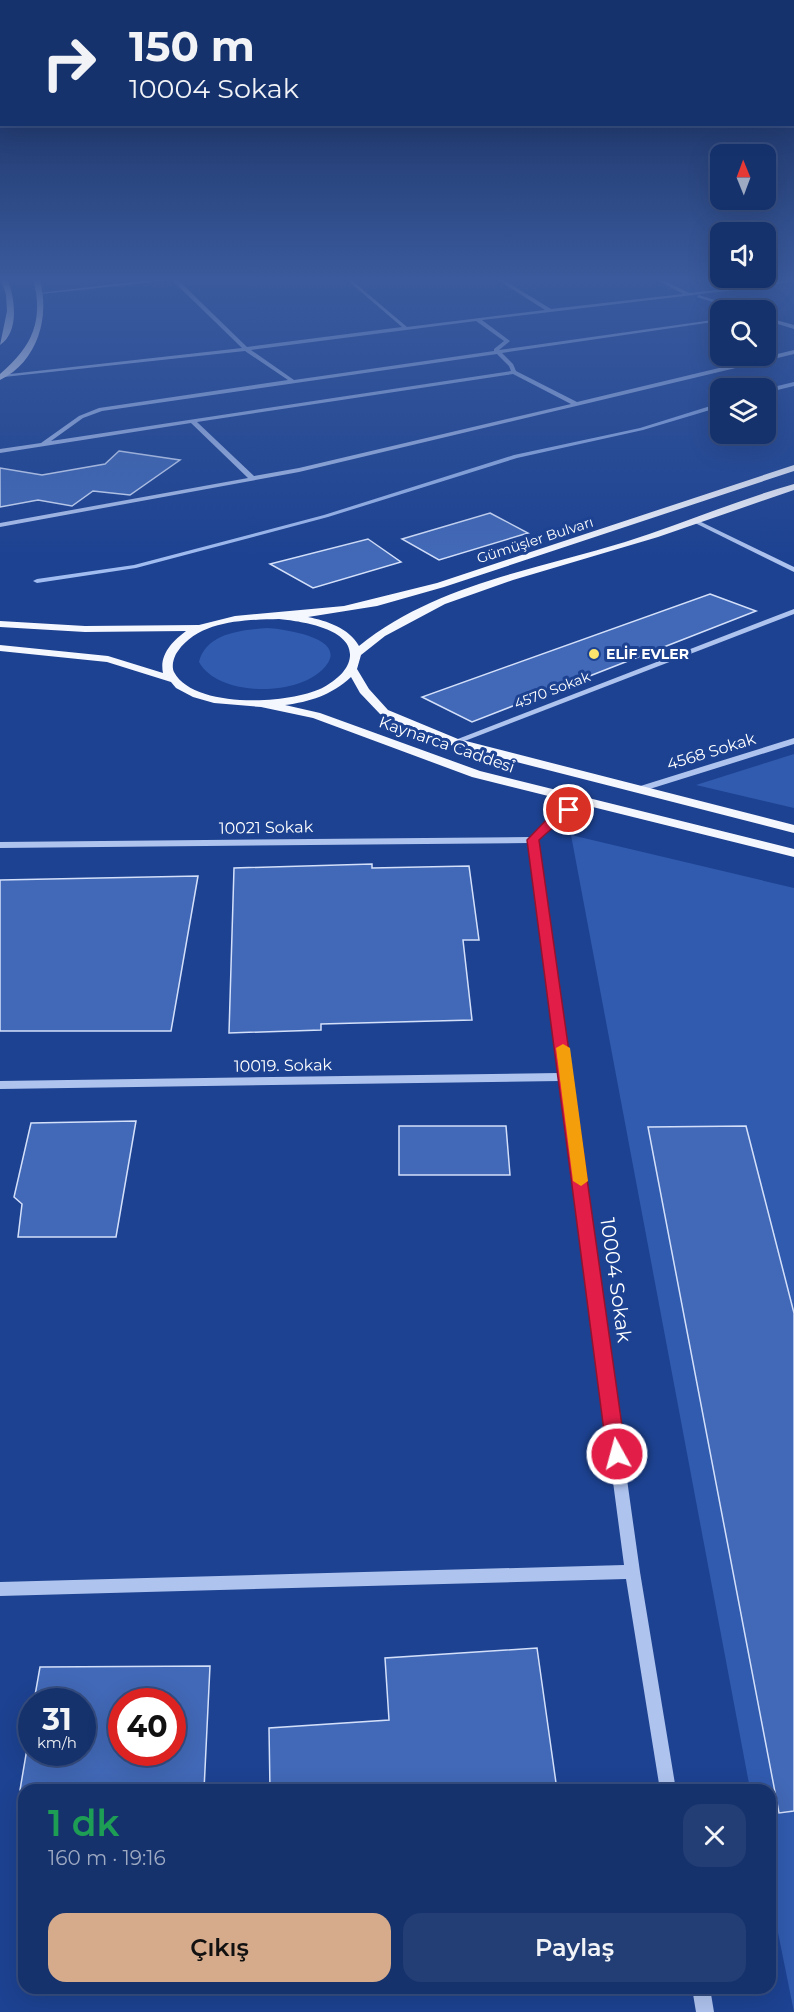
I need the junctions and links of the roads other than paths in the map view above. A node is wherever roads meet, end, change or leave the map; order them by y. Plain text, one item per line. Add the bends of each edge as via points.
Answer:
1 (39, 372) edge
2 (278, 372) edge
3 (351, 372) edge
4 (514, 372) joint
5 (711, 372) edge
6 (2, 376) edge
7 (291, 381) junction
8 (576, 404) junction
9 (194, 423) junction
10 (42, 445) junction
11 (0, 451) edge
12 (794, 468) edge
13 (252, 478) junction
14 (794, 487) edge
15 (697, 522) junction
16 (0, 525) edge
17 (794, 570) edge
18 (794, 611) edge
19 (279, 616) junction
20 (2, 624) edge
21 (201, 628) junction
22 (0, 648) edge
23 (356, 654) junction
24 (352, 670) junction
25 (176, 680) junction
26 (266, 704) junction
27 (794, 741) edge
28 (454, 742) junction
29 (637, 790) junction
30 (583, 801) junction
31 (794, 829) edge
32 (533, 840) junction
33 (0, 845) edge
34 (794, 854) edge
35 (567, 1077) junction
36 (0, 1085) edge
37 (632, 1572) junction
38 (0, 1589) edge
39 (667, 1784) edge
40 (702, 1994) edge
41 (705, 2012) edge

1 - 6 street
2 - 7 street
3 - 7 street
4 - 8 street
4 - 9 street
5 - 8 street
7 - 10 street via 101,409 81,417
8 - 13 street via 299,471
9 - 10 street
9 - 13 street
10 - 11 street
12 - 19 main road, Gümüşler Bulvarı via 384,601 317,614
13 - 16 street
14 - 15 main road, Gümüşler Bulvarı
15 - 17 street
15 - 23 main road, Gümüşler Bulvarı via 450,598 405,617
18 - 28 street, 4570 Sokak
19 - 21 main road via 248,617
19 - 23 main road via 333,628 348,639
20 - 21 main road via 85,629
21 - 25 main road via 176,644 167,658 169,674
22 - 25 main road, Kaynarca Caddesi via 108,660
23 - 24 main road
24 - 26 main road, Kaynarca Caddesi via 344,680 323,692
24 - 28 main road, Kaynarca Caddesi via 364,691 384,712
25 - 26 main road, Kaynarca Caddesi via 206,698 234,704
26 - 30 main road, Kaynarca Caddesi via 316,715 476,774
27 - 29 street, 4568 Sokak
28 - 29 main road, Kaynarca Caddesi
29 - 31 main road, Kaynarca Caddesi
30 - 32 street via 554,818
30 - 34 main road, Kaynarca Caddesi
32 - 33 street, 10021 Sokak
32 - 35 street, 10004 Sokak
35 - 36 street, 10019. Sokak
35 - 37 street, 10004 Sokak
37 - 38 street
37 - 39 street, 10004 Sokak
40 - 41 street

